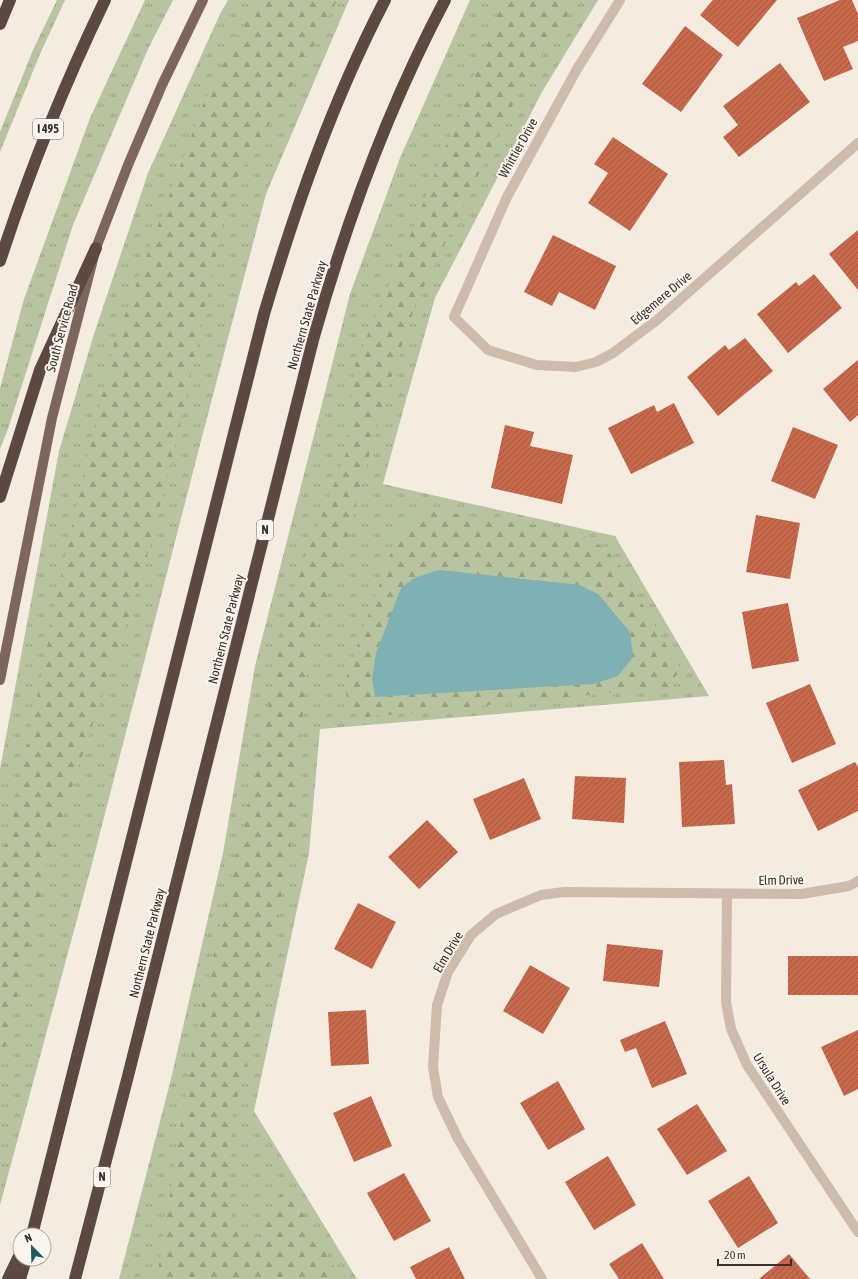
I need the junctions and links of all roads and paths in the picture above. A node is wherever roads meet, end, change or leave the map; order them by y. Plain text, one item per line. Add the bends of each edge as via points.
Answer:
1 (10, 0) edge
2 (105, 0) edge
3 (203, 0) edge
4 (384, 0) edge
5 (445, 0) edge
6 (620, 0) edge
7 (0, 24) edge
8 (858, 143) edge
9 (96, 248) junction
10 (0, 261) edge
11 (454, 317) joint
12 (0, 496) edge
13 (0, 680) edge
14 (858, 881) edge
15 (727, 894) junction
16 (34, 1227) edge
17 (858, 1232) edge
18 (14, 1267) edge
19 (24, 1267) edge
20 (8, 1279) edge
21 (20, 1279) edge
22 (75, 1279) edge
23 (542, 1279) edge

1 - 7 highway
2 - 10 highway, I 495 via 56,109
3 - 9 main road, South Service Road via 162,85
4 - 16 highway via 355,61 318,151 290,228 264,314
5 - 22 highway, Northern State Parkway / N via 404,85 369,169 325,297
6 - 11 street, Whittier Drive via 577,69 507,196
8 - 11 street, Edgemere Drive via 657,320 614,354 596,362 576,367 537,365 488,350
9 - 12 highway via 40,370
9 - 13 main road, South Service Road via 52,418
14 - 15 street, Elm Drive via 849,886 801,894
15 - 17 street, Ursula Drive via 726,1002 731,1029 747,1066
15 - 23 street, Elm Drive via 564,892 541,895 496,914 471,935 448,972 437,1005 433,1066 438,1097 458,1139
18 - 20 highway
19 - 21 highway

